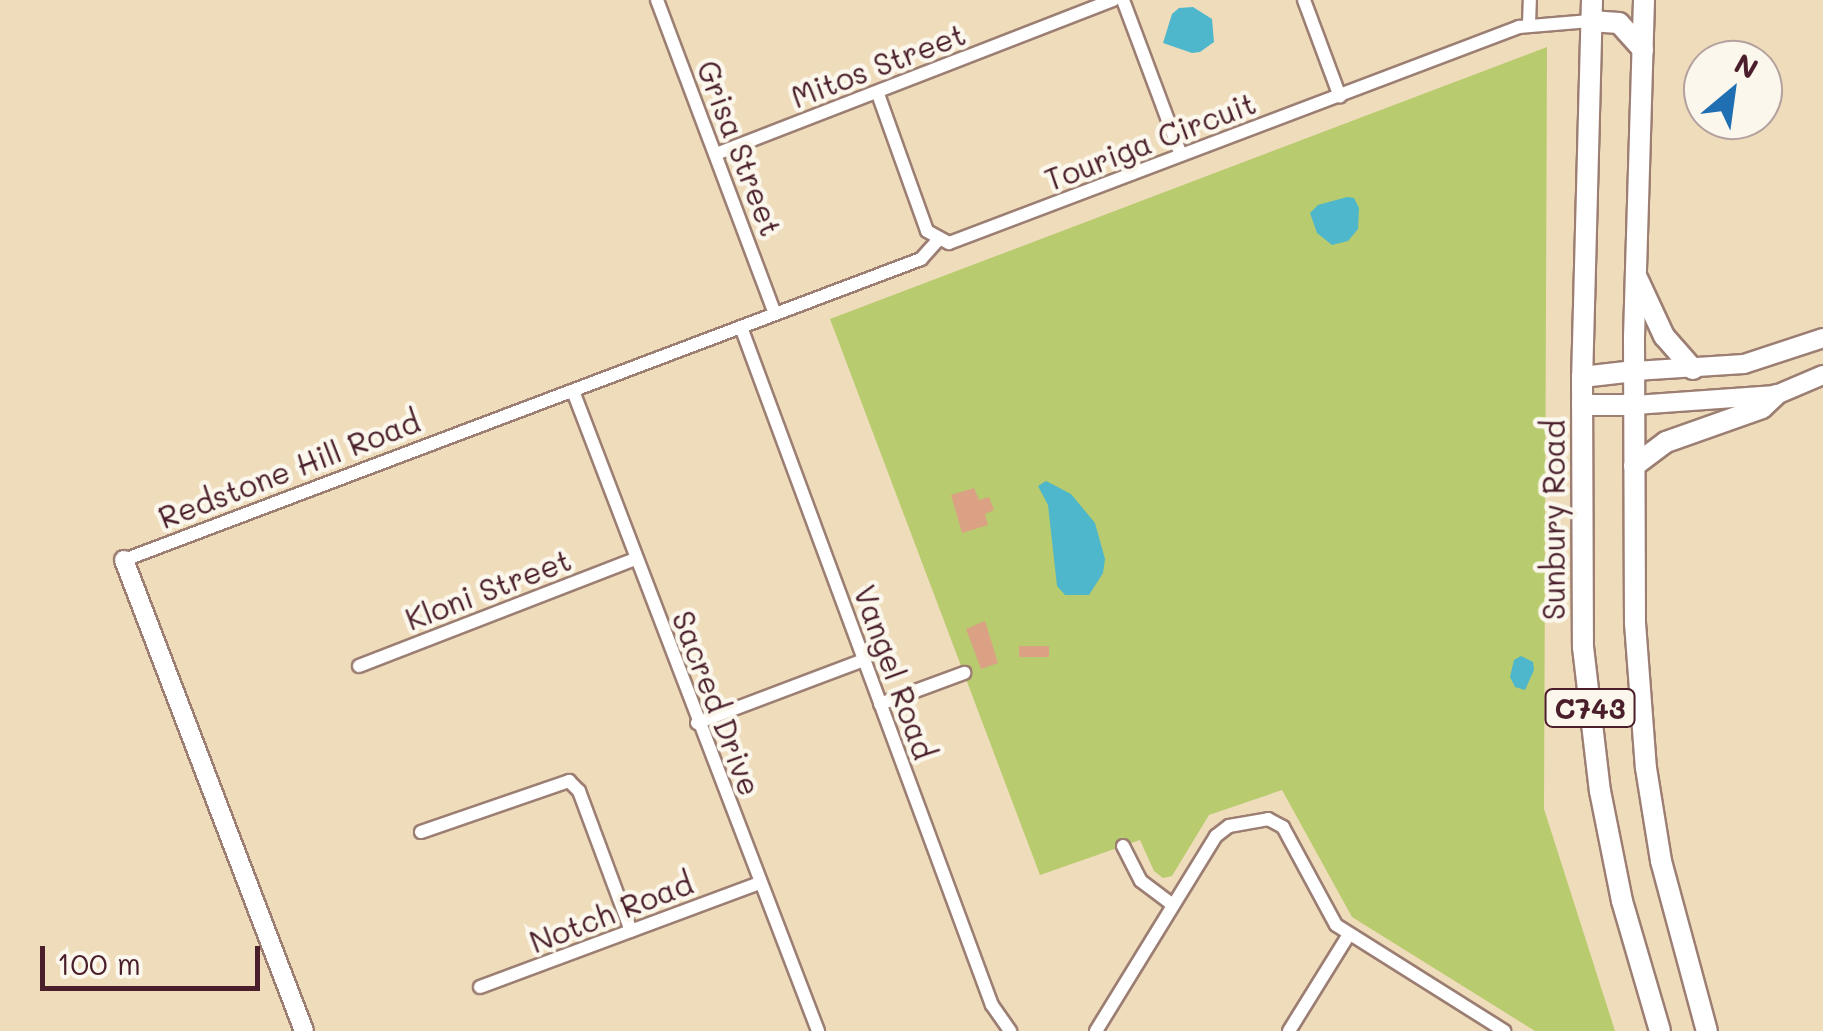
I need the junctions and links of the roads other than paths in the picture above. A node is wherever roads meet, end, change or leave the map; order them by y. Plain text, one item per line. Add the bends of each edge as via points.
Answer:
1 (658, 0) edge
2 (1113, 0) edge
3 (1123, 0) edge
4 (1304, 0) edge
5 (1530, 0) edge
6 (1644, 0) edge
7 (1591, 11) edge
8 (1529, 24) junction
9 (1643, 50) junction
10 (878, 94) junction
11 (1340, 97) junction
12 (716, 154) junction
13 (1181, 155) junction
14 (937, 241) junction
15 (1636, 274) junction
16 (776, 314) junction
17 (740, 327) junction
18 (1823, 338) edge
19 (1693, 368) junction
20 (1635, 371) junction
21 (1823, 374) edge
22 (1582, 377) junction
23 (573, 391) junction
24 (1776, 395) junction
25 (1582, 405) junction
26 (1636, 405) junction
27 (1634, 466) junction
28 (636, 559) junction
29 (124, 560) joint
30 (864, 660) junction
31 (359, 666) dead end
32 (964, 674) dead end
33 (880, 704) junction
34 (697, 723) junction
35 (421, 832) dead end
36 (1123, 846) dead end
37 (760, 883) junction
38 (1173, 906) junction
39 (631, 931) junction
40 (1348, 936) junction
41 (480, 988) dead end
42 (304, 1031) edge
43 (818, 1031) edge
44 (1010, 1031) edge
45 (1096, 1031) edge
46 (1289, 1031) edge
47 (1504, 1031) edge
48 (1660, 1031) edge
49 (1707, 1031) edge

1 - 12 street, Grisa Street
2 - 10 street, Mitos Street
3 - 13 street
4 - 11 street
5 - 8 street
6 - 9 main road, C743
7 - 8 street, Touriga Circuit
7 - 9 main road via 1619,22
7 - 22 main road, Sunbury Road / C743
8 - 11 street, Touriga Circuit
9 - 15 main road, C743
10 - 12 street, Mitos Street
10 - 14 street via 927,231
11 - 13 street, Touriga Circuit
12 - 16 street, Grisa Street
13 - 14 street, Touriga Circuit via 949,243
14 - 16 street, Redstone Hill Road via 921,260
15 - 19 main road via 1664,336
15 - 20 main road, C743
16 - 17 street, Redstone Hill Road
17 - 23 street, Redstone Hill Road
17 - 30 street, Vangel Road
18 - 19 street via 1744,364
19 - 20 street
20 - 22 main road
20 - 26 main road, C743
21 - 24 street
22 - 25 main road, Sunbury Road / C743
23 - 28 street, Sacred Drive
23 - 29 street, Redstone Hill Road
24 - 26 street
24 - 27 main road via 1762,408 1666,442
25 - 26 main road
25 - 48 main road, Sunbury Road / C743 via 1584,647 1600,791 1622,901
26 - 27 main road, C743
27 - 49 main road, C743 via 1635,623 1646,768 1661,861
28 - 31 street, Kloni Street
28 - 34 street, Sacred Drive
29 - 42 street, Redstone Hill Road
30 - 33 street, Vangel Road
30 - 34 street
32 - 33 street
33 - 44 street, Vangel Road via 992,1005
34 - 37 street, Sacred Drive
35 - 39 street via 569,781 579,791
36 - 38 street via 1141,881
37 - 39 street, Notch Road
37 - 43 street, Sacred Drive
38 - 40 street via 1216,836 1230,826 1268,819 1283,826 1326,912
38 - 45 street
39 - 41 street, Notch Road
40 - 46 street
40 - 47 street

